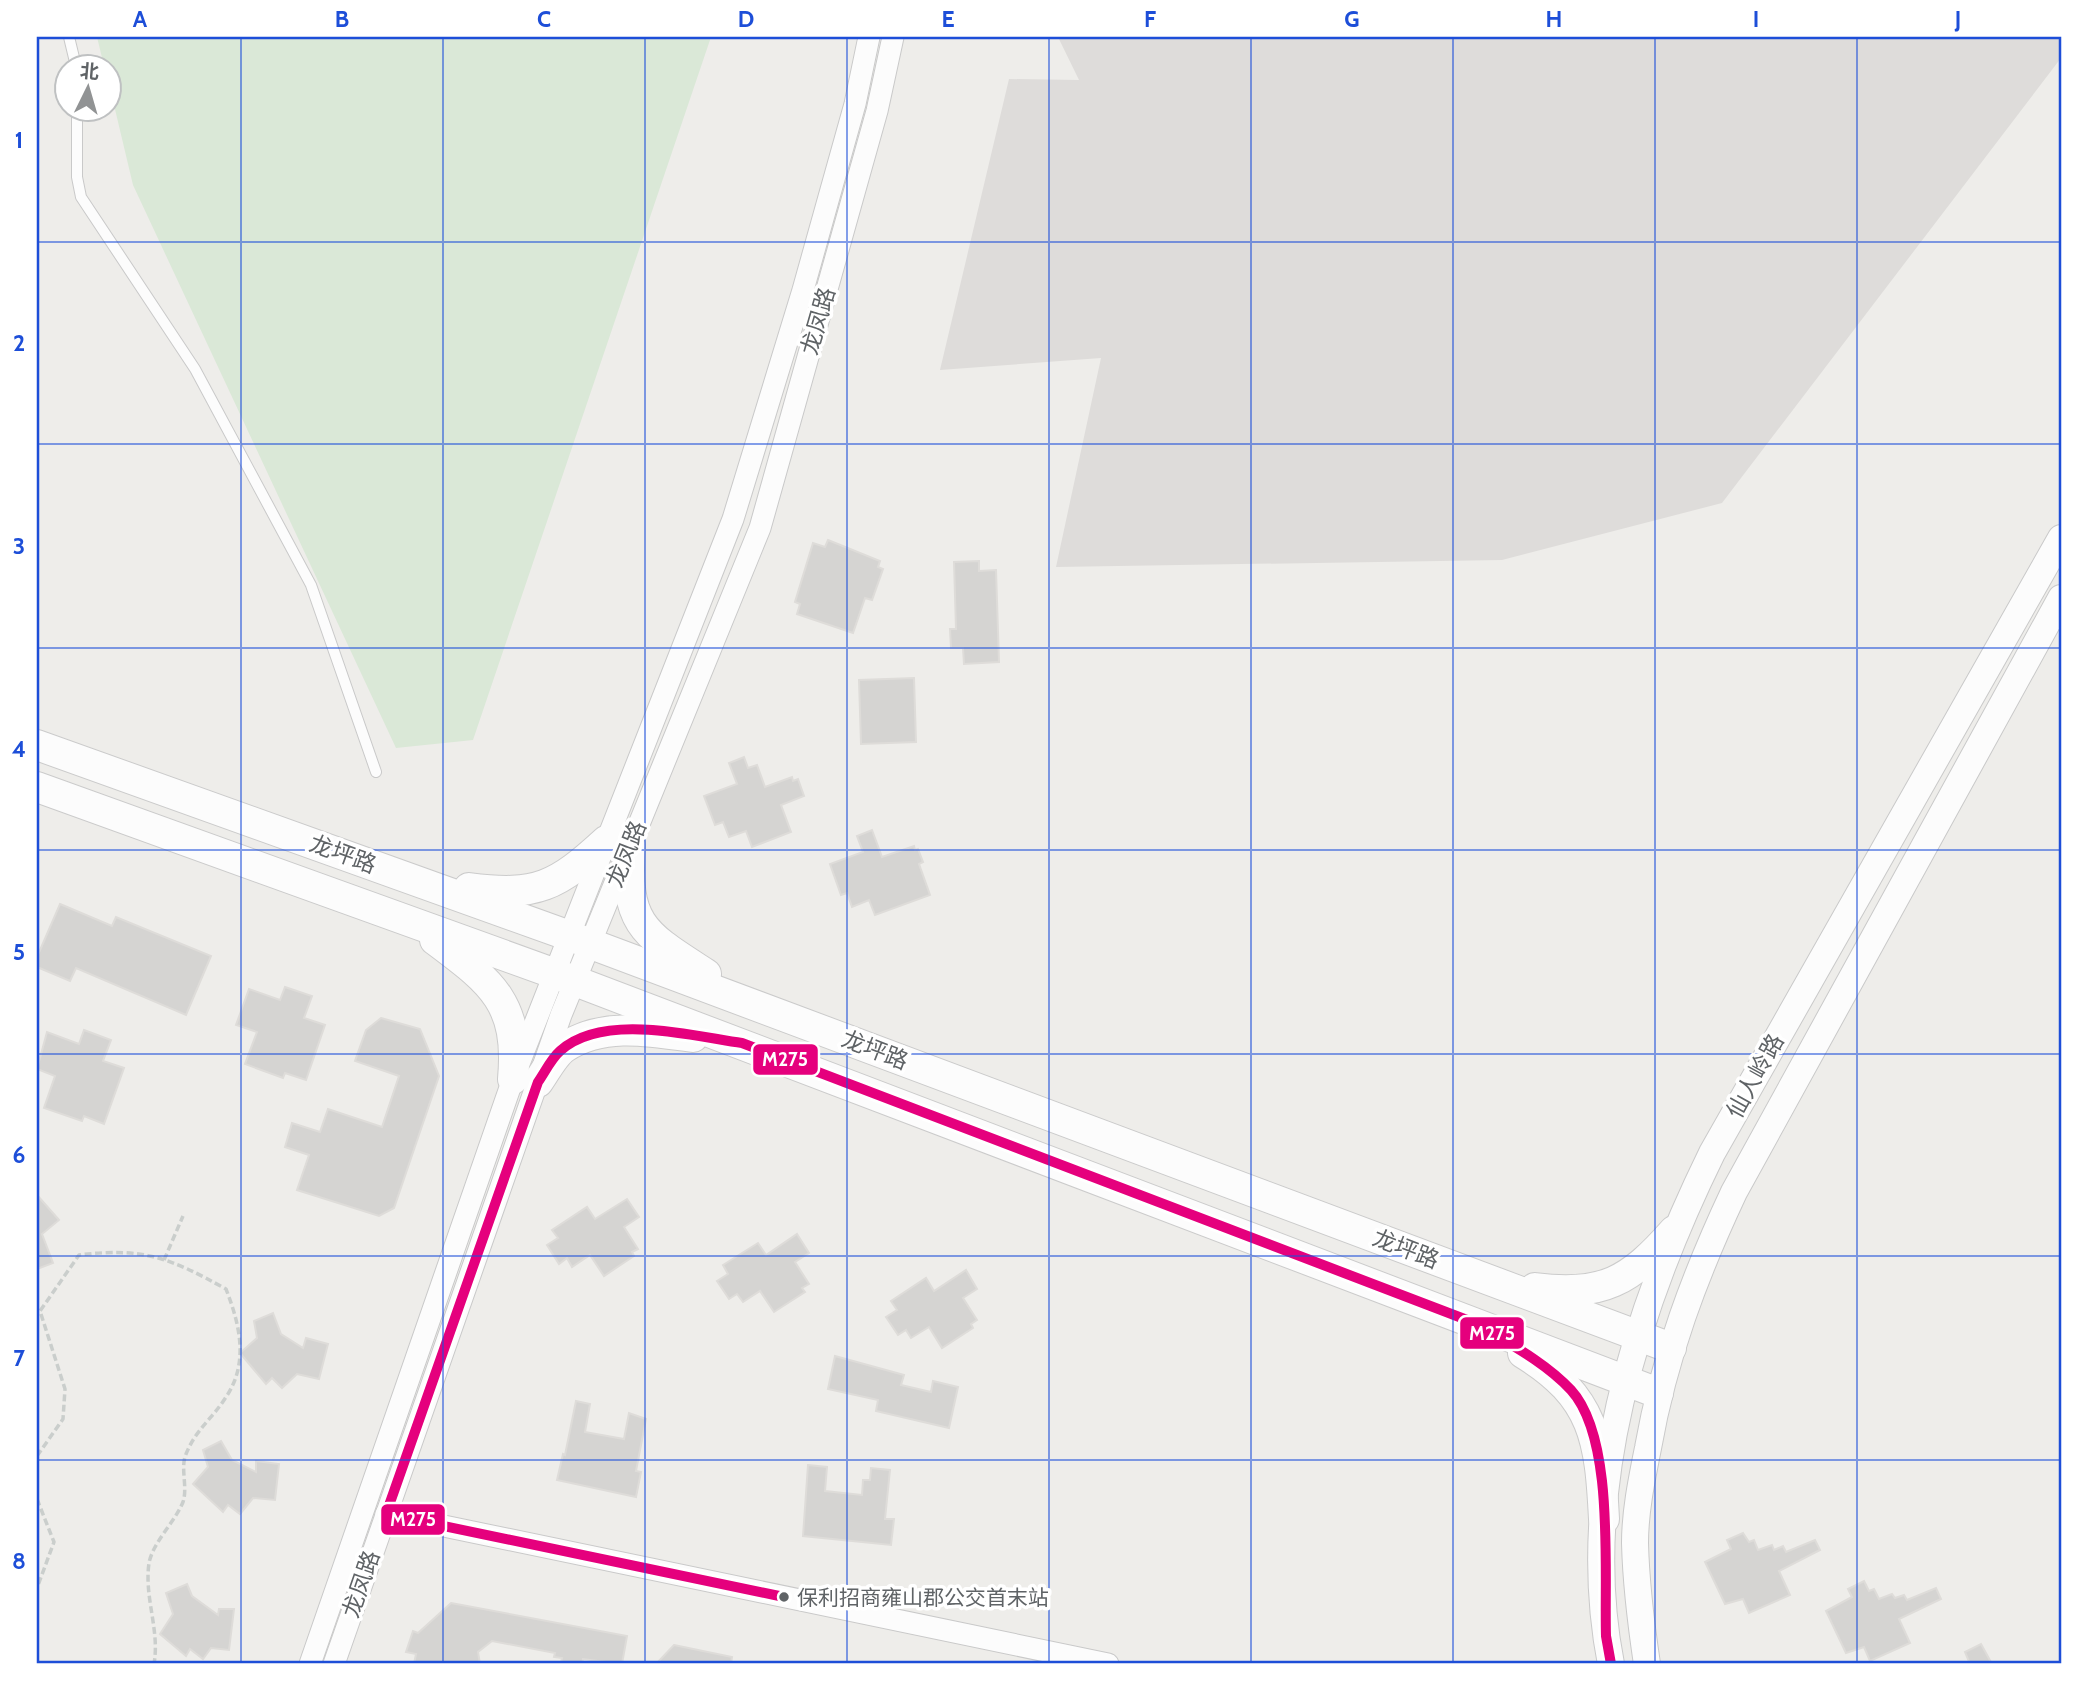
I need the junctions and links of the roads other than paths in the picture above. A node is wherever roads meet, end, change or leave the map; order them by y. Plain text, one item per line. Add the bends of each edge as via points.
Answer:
1 (869, 37) edge
2 (893, 37) edge
3 (77, 122) edge
4 (2061, 538) edge
5 (2061, 598) edge
6 (37, 745) edge
7 (376, 772) dead end
8 (37, 787) edge
9 (618, 843) junction
10 (419, 881) junction
11 (410, 922) junction
12 (579, 939) junction
13 (564, 977) junction
14 (753, 1005) junction
15 (741, 1043) junction
16 (525, 1080) junction
17 (1674, 1231) junction
18 (1491, 1281) junction
19 (1475, 1323) junction
20 (1639, 1336) junction
21 (1671, 1348) junction
22 (1627, 1381) junction
23 (1658, 1393) junction
24 (386, 1514) junction
25 (1604, 1519) junction
26 (310, 1664) edge
27 (334, 1664) edge
28 (1108, 1664) edge
29 (1611, 1664) edge
30 (1647, 1664) edge

1 - 9 street, 龙凤路 via 803,290 733,519
2 - 9 street, 龙凤路 via 877,111 760,528
3 - 7 lane via 81,197 195,369 311,584
4 - 17 street, 仙人岭路 via 1712,1153
5 - 21 street, 仙人岭路 via 1734,1192 1698,1269
6 - 10 main road, 龙坪路
8 - 11 main road, 龙坪路
9 - 10 main road via 542,886 504,893
9 - 12 street, 龙凤路
9 - 14 main road via 637,919 654,940
10 - 12 main road, 龙坪路
11 - 13 main road, 龙坪路
11 - 16 main road via 484,976 502,1003
12 - 13 street, 龙凤路
12 - 14 main road, 龙坪路
13 - 15 main road, 龙坪路
13 - 16 street, 龙凤路
14 - 18 main road, 龙坪路
15 - 16 main road via 628,1030 594,1033 562,1048
15 - 19 main road, 龙坪路
16 - 24 street, 龙凤路
16 - 26 street, 龙凤路
17 - 18 main road via 1647,1262 1598,1290 1560,1291
17 - 20 street, 仙人岭路
18 - 20 main road, 龙坪路
19 - 22 main road, 龙坪路
19 - 25 main road via 1543,1365 1573,1392 1590,1422 1601,1460
20 - 21 main road, 龙坪路
20 - 22 street, 仙人岭路
21 - 23 street, 仙人岭路
22 - 23 main road, 龙坪路
22 - 25 street, 仙人岭路 via 1610,1457
23 - 30 street, 仙人岭路 via 1635,1540
24 - 27 street, 龙凤路
24 - 28 street
25 - 29 street, 仙人岭路 via 1606,1636

